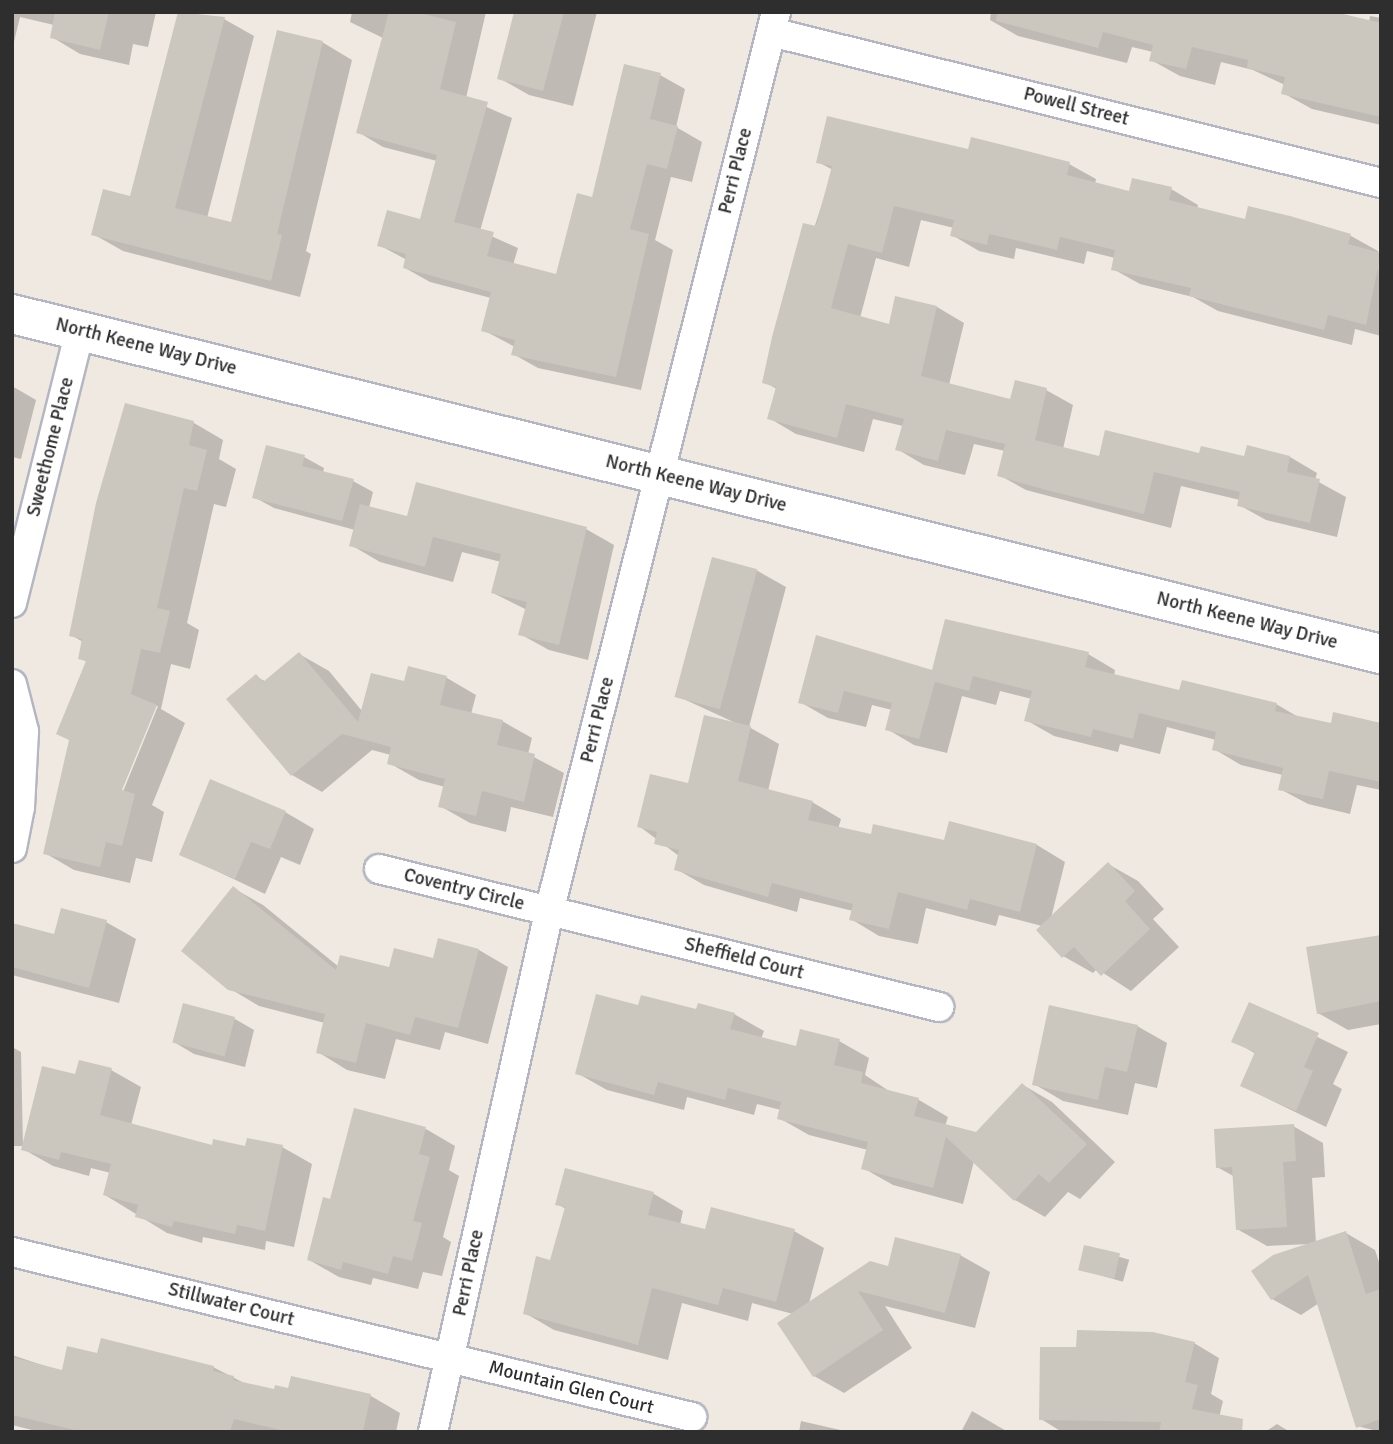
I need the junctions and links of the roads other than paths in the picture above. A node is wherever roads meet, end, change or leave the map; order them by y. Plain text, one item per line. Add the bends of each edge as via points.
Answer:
1 (774, 22) edge
2 (1381, 183) edge
3 (12, 314) edge
4 (80, 331) junction
5 (660, 475) junction
6 (12, 603) edge
7 (1381, 654) edge
8 (12, 684) edge
9 (12, 848) edge
10 (379, 869) dead end
11 (549, 912) junction
12 (939, 1007) dead end
13 (12, 1252) edge
14 (450, 1358) junction
15 (692, 1417) dead end
16 (433, 1432) edge

1 - 2 street, Powell Street
1 - 5 street, Perri Place
3 - 4 street, North Keene Way Drive
4 - 5 street, North Keene Way Drive
4 - 6 street, Sweethome Place
5 - 7 street, North Keene Way Drive
5 - 11 street, Perri Place
8 - 9 street via 24,743
10 - 11 street, Coventry Circle
11 - 12 street, Sheffield Court
11 - 14 street, Perri Place
13 - 14 street, Stillwater Court
14 - 15 street, Mountain Glen Court
14 - 16 street, Perri Place

